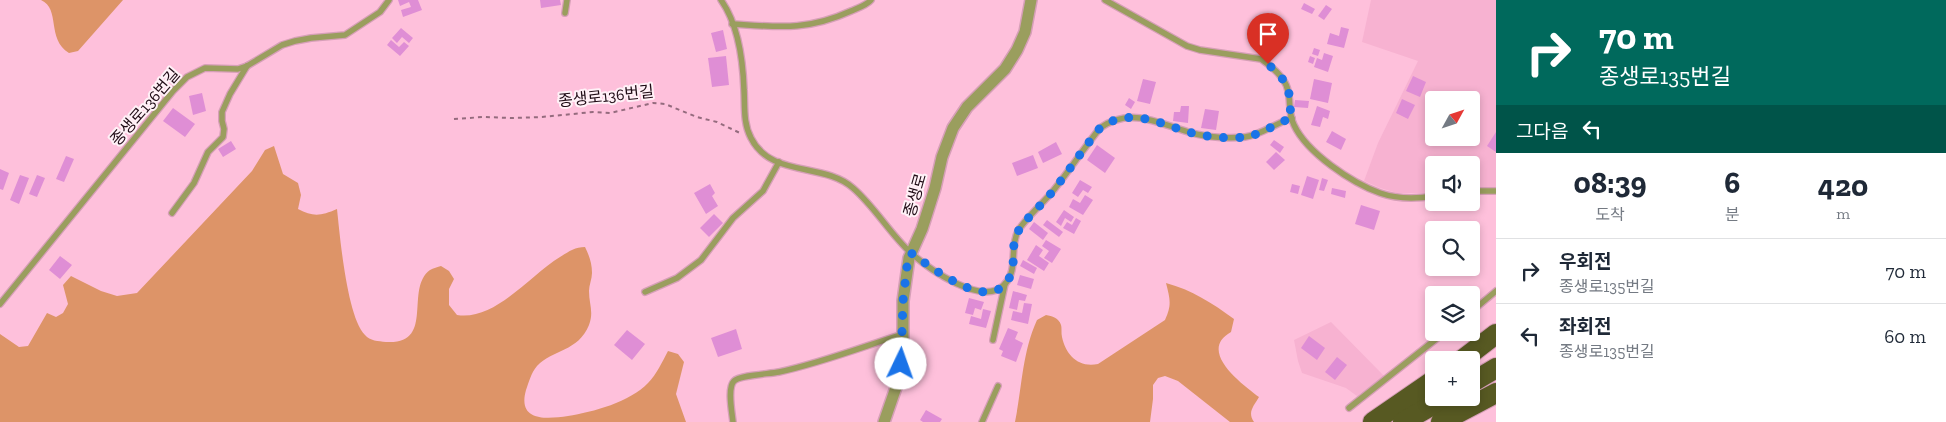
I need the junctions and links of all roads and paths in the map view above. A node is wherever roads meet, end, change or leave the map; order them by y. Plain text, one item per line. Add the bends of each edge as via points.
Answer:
1 (567, 0) edge
2 (720, 0) edge
3 (871, 0) edge
4 (1031, 0) edge
5 (1105, 0) edge
6 (387, 1) edge
7 (565, 13) dead end
8 (732, 24) junction
9 (247, 66) junction
10 (1292, 118) junction
11 (454, 119) dead end
12 (752, 141) junction
13 (779, 162) junction
14 (1480, 191) edge
15 (1496, 191) edge
16 (1425, 197) edge
17 (172, 213) dead end
18 (911, 253) junction
19 (1005, 284) junction
20 (1496, 291) edge
21 (645, 292) dead end
22 (0, 304) edge
23 (1480, 304) edge
24 (903, 334) junction
25 (1496, 334) edge
26 (993, 340) dead end
27 (1434, 341) edge
28 (1474, 351) edge
29 (1496, 368) edge
30 (1480, 377) edge
31 (998, 386) dead end
32 (1425, 386) edge
33 (1496, 394) edge
34 (1432, 406) edge
35 (1349, 408) dead end
36 (733, 422) edge
37 (884, 422) edge
38 (982, 422) edge
39 (1373, 422) edge
40 (1403, 422) edge
41 (1441, 422) edge

1 - 7 lane
2 - 8 lane via 728,10
3 - 8 lane via 843,14 806,26
4 - 18 street, 종생로 via 1017,50 1005,69 968,107 953,128 922,229
5 - 10 lane via 1187,46 1261,59 1288,89
6 - 9 lane, 종생로136번길 via 380,12 345,35 295,41 268,52
8 - 12 lane via 744,83 744,118
9 - 17 lane via 222,112 223,137 208,152 194,183
9 - 22 lane, 종생로136번길 via 238,69 204,68 187,77
10 - 16 lane via 1314,151 1360,183 1380,193
10 - 19 lane via 1246,137 1194,134 1132,117 1110,121 1100,128 1058,185 1019,229 1010,275
11 - 12 path, 종생로136번길 via 610,112 653,103 665,104 731,127
12 - 13 lane
13 - 18 lane via 833,176 852,187
13 - 21 lane via 763,191 733,218 701,260 676,278
14 - 15 lane
18 - 19 lane via 967,288 992,292
18 - 24 street, 종생로 via 903,301
19 - 26 lane
20 - 23 lane
24 - 36 lane via 800,367 734,381 731,387
24 - 37 street, 종생로 via 900,376
25 - 28 highway
27 - 35 lane
29 - 30 highway
31 - 38 lane
32 - 39 highway
33 - 41 highway
34 - 40 highway

